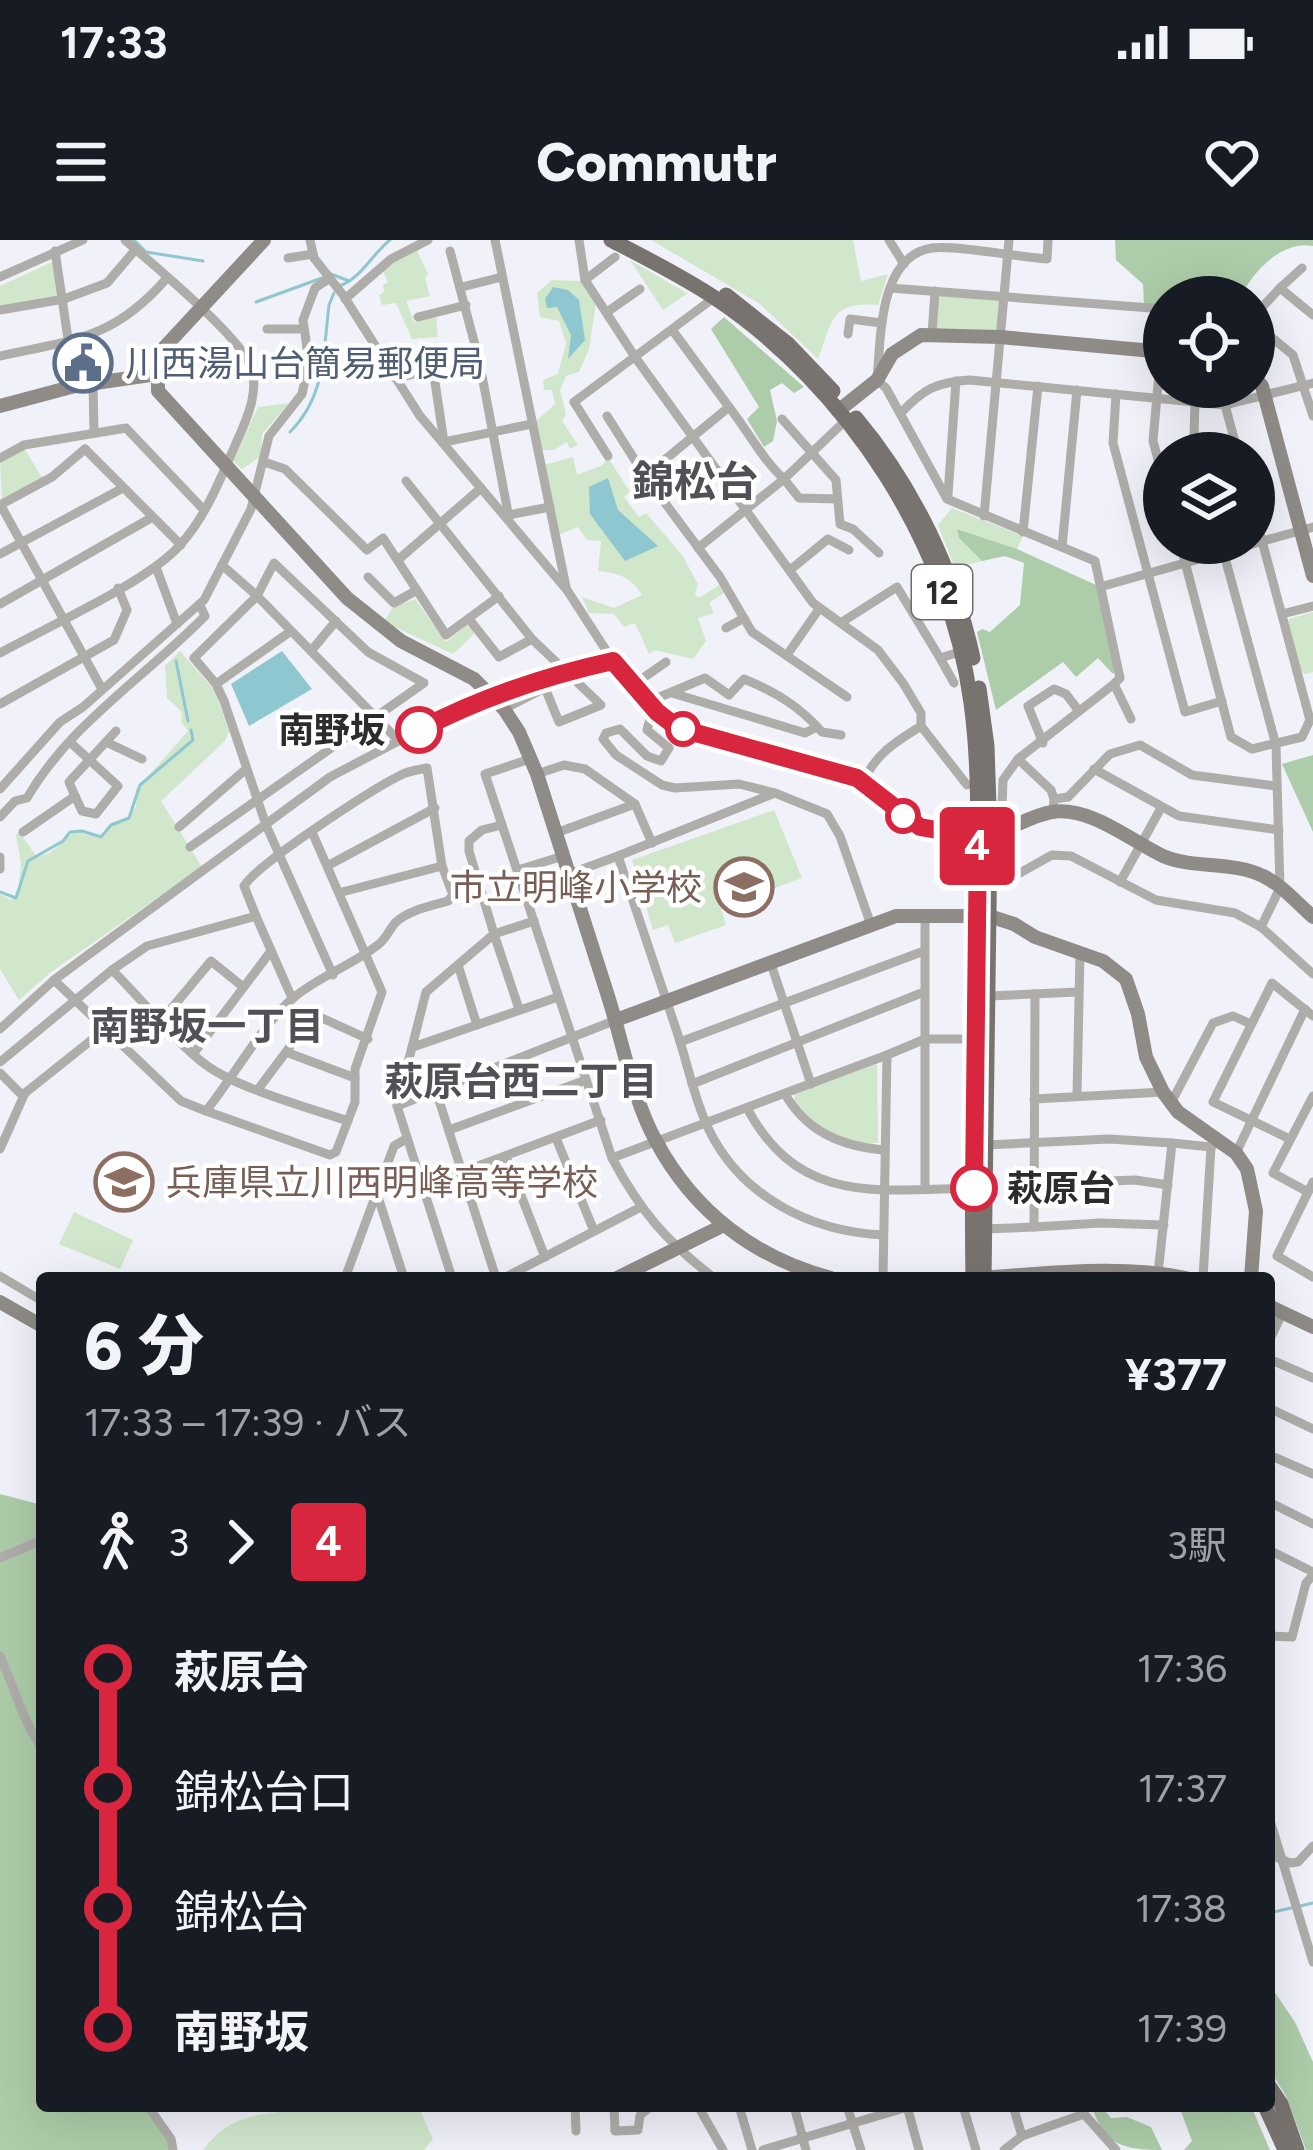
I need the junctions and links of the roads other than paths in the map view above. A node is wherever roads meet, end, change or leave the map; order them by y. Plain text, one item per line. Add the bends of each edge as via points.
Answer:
1 (83, 240) edge
2 (125, 240) edge
3 (264, 240) edge
4 (310, 240) edge
5 (428, 240) edge
6 (495, 240) edge
7 (579, 240) edge
8 (633, 240) edge
9 (889, 240) edge
10 (1009, 240) edge
11 (1048, 240) edge
12 (930, 244) edge
13 (613, 248) edge
14 (136, 249) junction
15 (450, 251) dead end
16 (313, 254) junction
17 (56, 256) junction
18 (1008, 256) junction
19 (288, 257) dead end
20 (904, 264) junction
21 (1302, 268) dead end
22 (0, 277) edge
23 (166, 278) junction
24 (502, 278) junction
25 (584, 280) junction
26 (462, 287) junction
27 (890, 288) junction
28 (1280, 288) junction
29 (337, 289) junction
30 (640, 290) dead end
31 (935, 291) junction
32 (717, 294) junction
33 (1275, 294) edge
34 (1004, 296) junction
35 (64, 299) junction
36 (466, 305) junction
37 (0, 310) edge
38 (201, 310) junction
39 (1143, 311) edge
40 (607, 312) junction
41 (1313, 315) edge
42 (418, 317) dead end
43 (882, 323) junction
44 (267, 328) dead end
45 (303, 328) junction
46 (673, 332) junction
47 (848, 334) dead end
48 (932, 334) junction
49 (1000, 337) junction
50 (1275, 339) edge
51 (68, 342) junction
52 (1143, 350) edge
53 (0, 356) edge
54 (635, 357) junction
55 (479, 360) junction
56 (433, 369) junction
57 (157, 374) junction
58 (395, 378) junction
59 (877, 380) junction
60 (956, 381) junction
61 (93, 382) junction
62 (996, 382) junction
63 (1309, 384) edge
64 (76, 386) junction
65 (1038, 386) junction
66 (1077, 390) junction
67 (1275, 393) edge
68 (1116, 394) junction
69 (1143, 397) edge
70 (0, 406) edge
71 (729, 407) junction
72 (1269, 408) edge
73 (843, 412) junction
74 (901, 413) junction
75 (607, 416) dead end
76 (1313, 416) edge
77 (782, 418) dead end
78 (532, 424) junction
79 (493, 432) junction
80 (89, 434) junction
81 (692, 435) junction
82 (444, 442) junction
83 (85, 449) junction
84 (812, 450) junction
85 (608, 456) dead end
86 (0, 458) edge
87 (264, 463) junction
88 (226, 465) junction
89 (645, 476) junction
90 (784, 479) junction
91 (406, 481) dead end
92 (122, 488) junction
93 (481, 488) junction
94 (253, 493) junction
95 (837, 499) junction
96 (947, 499) junction
97 (0, 505) edge
98 (550, 507) junction
99 (204, 510) junction
100 (748, 511) junction
101 (984, 516) junction
102 (151, 518) junction
103 (509, 519) junction
104 (440, 521) junction
105 (1307, 529) edge
106 (1023, 532) junction
107 (1275, 538) edge
108 (21, 542) junction
109 (181, 545) junction
110 (1062, 547) junction
111 (698, 548) junction
112 (849, 550) dead end
113 (878, 553) dead end
114 (0, 554) edge
115 (399, 559) junction
116 (1182, 564) edge
117 (1186, 564) edge
118 (1226, 564) edge
119 (1268, 564) edge
120 (222, 565) junction
121 (156, 567) junction
122 (790, 570) junction
123 (1147, 574) junction
124 (1313, 576) edge
125 (368, 577) dead end
126 (42, 580) junction
127 (1100, 587) junction
128 (118, 588) junction
129 (417, 590) junction
130 (567, 590) junction
131 (257, 596) junction
132 (499, 596) junction
133 (0, 604) edge
134 (1313, 606) edge
135 (202, 609) junction
136 (819, 609) junction
137 (1282, 614) junction
138 (64, 618) junction
139 (744, 618) junction
140 (469, 619) junction
141 (336, 621) junction
142 (842, 622) junction
143 (177, 623) junction
144 (726, 628) dead end
145 (291, 631) junction
146 (532, 639) junction
147 (966, 650) junction
148 (311, 651) junction
149 (0, 653) edge
150 (787, 655) junction
151 (85, 656) junction
152 (940, 658) junction
153 (613, 661) junction
154 (666, 662) dead end
155 (566, 671) junction
156 (1313, 678) edge
157 (954, 682) dead end
158 (1300, 682) junction
159 (216, 684) junction
160 (634, 685) junction
161 (1114, 685) junction
162 (102, 689) junction
163 (518, 689) tunnel mouth
164 (672, 693) junction
165 (847, 697) dead end
166 (1222, 701) junction
167 (0, 704) edge
168 (469, 704) tunnel mouth
169 (653, 707) junction
170 (504, 709) junction
171 (1078, 710) junction
172 (375, 716) junction
173 (1131, 719) dead end
174 (921, 725) junction
175 (817, 727) junction
176 (116, 731) dead end
177 (841, 735) dead end
178 (399, 741) junction
179 (106, 742) junction
180 (71, 743) junction
181 (1043, 743) junction
182 (1276, 745) junction
183 (142, 759) dead end
184 (1018, 759) junction
185 (90, 760) junction
186 (0, 767) edge
187 (533, 767) junction
188 (1094, 769) junction
189 (245, 770) junction
190 (864, 781) junction
191 (4, 785) edge
192 (967, 785) dead end
193 (1276, 786) junction
194 (775, 793) junction
195 (75, 796) junction
196 (27, 798) junction
197 (256, 799) junction
198 (635, 804) junction
199 (1054, 805) junction
200 (435, 808) junction
201 (1161, 808) junction
202 (0, 817) edge
203 (39, 821) junction
204 (266, 825) junction
205 (502, 825) junction
206 (179, 826) dead end
207 (1279, 830) junction
208 (23, 832) dead end
209 (312, 832) junction
210 (556, 833) junction
211 (990, 835) junction
212 (652, 843) junction
213 (1141, 845) junction
214 (190, 848) dead end
215 (280, 853) junction
216 (563, 856) junction
217 (618, 856) junction
218 (0, 857) edge
219 (329, 865) junction
220 (442, 866) junction
221 (0, 868) edge
222 (518, 870) junction
223 (569, 874) junction
224 (1120, 882) junction
225 (1000, 884) dead end
226 (1280, 888) junction
227 (341, 892) junction
228 (925, 915) junction
229 (256, 916) junction
230 (982, 916) junction
231 (1313, 917) edge
232 (534, 921) junction
233 (871, 925) junction
234 (1261, 927) junction
235 (494, 934) junction
236 (271, 951) junction
237 (367, 951) junction
238 (924, 951) junction
239 (1080, 953) junction
240 (770, 962) junction
241 (458, 964) junction
242 (112, 970) junction
243 (1313, 974) edge
244 (332, 975) junction
245 (54, 980) junction
246 (242, 986) junction
247 (924, 992) junction
248 (1078, 992) junction
249 (1035, 994) junction
250 (987, 996) junction
251 (558, 997) junction
252 (292, 998) junction
253 (72, 1000) junction
254 (667, 1002) junction
255 (784, 1003) junction
256 (519, 1009) junction
257 (1309, 1012) edge
258 (162, 1020) junction
259 (616, 1020) junction
260 (477, 1024) junction
261 (1251, 1024) junction
262 (0, 1029) edge
263 (104, 1030) junction
264 (572, 1036) junction
265 (368, 1039) junction
266 (925, 1039) junction
267 (975, 1039) junction
268 (680, 1042) junction
269 (798, 1042) junction
270 (413, 1046) junction
271 (286, 1052) junction
272 (194, 1053) junction
273 (886, 1055) junction
274 (0, 1062) edge
275 (0, 1073) edge
276 (355, 1078) junction
277 (232, 1079) junction
278 (586, 1080) junction
279 (692, 1084) junction
280 (812, 1084) junction
281 (259, 1088) junction
282 (436, 1091) junction
283 (785, 1094) junction
284 (1077, 1094) junction
285 (23, 1096) junction
286 (1313, 1096) edge
287 (1167, 1098) junction
288 (1034, 1099) junction
289 (397, 1106) junction
290 (747, 1108) junction
291 (206, 1111) junction
292 (601, 1120) junction
293 (348, 1121) junction
294 (1252, 1123) junction
295 (706, 1124) junction
296 (4, 1126) edge
297 (449, 1130) junction
298 (556, 1138) junction
299 (406, 1139) junction
300 (1290, 1139) junction
301 (656, 1142) junction
302 (1035, 1142) junction
303 (1172, 1143) junction
304 (1215, 1144) junction
305 (986, 1145) junction
306 (0, 1150) edge
307 (884, 1150) junction
308 (1235, 1153) junction
309 (506, 1156) junction
310 (612, 1158) junction
311 (462, 1174) junction
312 (1034, 1184) junction
313 (1168, 1185) junction
314 (424, 1186) junction
315 (1311, 1187) edge
316 (974, 1188) junction
317 (925, 1189) junction
318 (882, 1192) junction
319 (377, 1195) junction
320 (639, 1208) junction
321 (1164, 1225) junction
322 (722, 1226) junction
323 (1034, 1227) junction
324 (984, 1229) junction
325 (594, 1232) junction
326 (882, 1235) junction
327 (677, 1248) junction
328 (545, 1257) junction
329 (347, 1272) edge
330 (402, 1272) edge
331 (450, 1272) edge
332 (498, 1272) edge
333 (513, 1272) edge
334 (629, 1272) edge
335 (707, 1272) edge
336 (808, 1272) edge
337 (883, 1272) edge
338 (979, 1272) edge
339 (980, 1272) edge
340 (1158, 1272) edge
341 (1204, 1272) edge
342 (1251, 1272) edge
343 (0, 1276) edge
344 (1313, 1277) edge
345 (36, 1297) edge
346 (0, 1302) edge
347 (1276, 1309) edge
348 (36, 1321) edge
349 (1313, 1328) edge
350 (1275, 1362) edge
351 (1313, 1378) edge
352 (1275, 1411) edge
353 (1313, 1429) edge
354 (1275, 1458) edge
355 (1313, 1474) edge
356 (1275, 1505) edge
357 (1313, 1524) edge
358 (36, 1543) edge
359 (1275, 1553) edge
360 (0, 1558) edge
361 (1313, 1574) edge
362 (1275, 1636) edge
363 (0, 1656) edge
364 (36, 1741) edge
365 (1275, 1836) edge
366 (1313, 1846) edge
367 (1275, 1857) edge
368 (1282, 1860) junction
369 (1312, 1954) edge
370 (1275, 2095) edge
371 (152, 2112) edge
372 (575, 2112) edge
373 (614, 2112) edge
374 (644, 2112) edge
375 (701, 2112) edge
376 (741, 2112) edge
377 (796, 2112) edge
378 (850, 2112) edge
379 (889, 2112) edge
380 (910, 2112) edge
381 (965, 2112) edge
382 (1015, 2112) edge
383 (1078, 2112) edge
384 (1085, 2112) edge
385 (1268, 2112) edge
386 (853, 2123) junction
387 (576, 2132) dead end
388 (1022, 2136) junction
389 (803, 2138) junction
390 (173, 2150) edge
391 (722, 2150) edge
392 (752, 2150) edge
393 (763, 2150) edge
394 (806, 2150) edge
395 (861, 2150) edge
396 (919, 2150) edge
397 (976, 2150) edge
398 (1004, 2150) edge
399 (1117, 2150) edge
400 (1285, 2150) edge
401 (1297, 2150) edge

1 - 17 street
2 - 14 street
3 - 38 street
4 - 16 street
5 - 29 street
6 - 24 street
7 - 25 street
8 - 32 main road, 12
9 - 20 street
10 - 18 street
11 - 18 street via 1047,259
12 - 18 street
12 - 20 street
13 - 25 street
13 - 32 main road, 12
14 - 23 street
14 - 35 street via 107,283
15 - 26 street
16 - 19 street
16 - 29 street
17 - 22 street
17 - 35 street
18 - 34 street
20 - 27 street
21 - 28 street
23 - 38 street
23 - 51 street via 117,325
24 - 26 street
24 - 78 street
25 - 40 street
26 - 36 street
27 - 31 street
27 - 43 street
28 - 33 street
28 - 41 street
29 - 45 street via 315,288
29 - 58 street
30 - 40 street
31 - 34 street
31 - 48 street
32 - 46 street
32 - 73 main road, 12 via 788,344
34 - 39 street
34 - 49 street
35 - 37 street
35 - 51 street
36 - 42 street
36 - 55 street
38 - 57 street via 162,350
38 - 88 street via 233,341 255,381
40 - 54 street
43 - 47 street via 850,319
43 - 59 street
44 - 45 street
45 - 87 street via 309,362 302,394 269,436
46 - 54 street
46 - 71 street
48 - 49 street
48 - 59 street via 906,342
49 - 52 street
49 - 62 street
50 - 63 street
51 - 53 street
51 - 64 street
54 - 81 street
54 - 85 street via 574,402
55 - 56 street
55 - 79 street
56 - 58 street
56 - 82 street
57 - 61 street
57 - 88 street via 158,391
58 - 82 street
59 - 73 street
59 - 74 street
60 - 62 street
60 - 74 street via 929,386
60 - 96 street
61 - 64 street
61 - 80 street
62 - 65 street
62 - 101 street
63 - 67 street
63 - 76 street
64 - 70 street
65 - 66 street
65 - 106 street
66 - 68 street
66 - 110 street
68 - 69 street
68 - 123 street via 1113,443
71 - 81 street
71 - 90 street
72 - 105 street
73 - 84 street
73 - 147 main road, 12 via 888,459 933,537
74 - 96 street
75 - 89 street
77 - 84 street
78 - 79 street
78 - 98 street
79 - 82 street
79 - 103 street
80 - 83 street
80 - 86 street via 24,445
80 - 99 street via 126,428
81 - 89 street
81 - 100 street
82 - 93 street
83 - 92 street
83 - 97 street
84 - 90 street
84 - 95 street via 836,480
87 - 94 street
87 - 115 street via 285,469 367,550 383,538
88 - 94 street
88 - 99 street
89 - 111 street
90 - 95 street via 799,498
90 - 100 street
91 - 104 street
92 - 102 street
92 - 108 street
93 - 103 street
93 - 104 street
94 - 120 street
94 - 170 street via 377,624 474,679
95 - 113 street via 840,524
96 - 101 street
97 - 108 street
98 - 103 street
98 - 130 street
99 - 109 street
100 - 111 street
100 - 122 street
101 - 106 street
102 - 109 street
102 - 126 street
103 - 130 street
104 - 115 street
104 - 132 street
105 - 107 street
105 - 124 street
106 - 110 street
108 - 114 street
108 - 126 street
109 - 121 street
110 - 127 street via 1094,561
111 - 139 street
112 - 122 street via 828,539
115 - 129 street
116 - 123 street
117 - 166 street
118 - 182 street
119 - 137 street
120 - 131 street
120 - 135 street
121 - 128 street
121 - 143 street
122 - 136 street
123 - 127 street
123 - 166 street via 1185,712
125 - 129 street via 394,603
126 - 133 street
126 - 138 street
127 - 161 street via 1120,678
128 - 138 street
128 - 151 street via 127,610 114,640
129 - 140 street via 446,635
130 - 153 street
131 - 141 street via 274,563
131 - 145 street
131 - 159 street via 194,658
132 - 140 street
132 - 146 street
134 - 137 street
135 - 143 street
135 - 180 street via 170,651
136 - 142 street
136 - 150 street
137 - 158 street
138 - 149 street
138 - 151 street
139 - 144 street
139 - 150 street
140 - 146 street via 499,657
141 - 148 street
141 - 172 street via 368,652 424,683
142 - 152 street via 897,587
142 - 174 street via 878,650
143 - 162 street
145 - 148 street
145 - 159 street
146 - 155 street
147 - 152 street
147 - 211 main road, 12 via 987,746
148 - 172 street
150 - 165 street
151 - 162 street
151 - 167 street
152 - 157 street
153 - 155 street
153 - 160 street
154 - 160 street
155 - 163 street
155 - 170 street via 601,705 560,722 545,688
156 - 158 street
158 - 182 street via 1310,720 1302,737
159 - 189 street
160 - 169 street
161 - 171 street
161 - 173 street
162 - 191 street
164 - 169 street
164 - 175 street via 805,733
164 - 175 street via 705,678 729,695 744,679 803,710
166 - 182 street via 1232,736 1252,749
168 - 178 street
169 - 190 street via 678,728
169 - 194 street via 647,730 666,742 666,758 654,761 620,730 606,733 604,744 662,785 739,784
170 - 187 street
171 - 181 street
171 - 181 street via 1054,689 1028,706
172 - 178 street
172 - 197 street
174 - 190 street via 888,747
174 - 192 street
175 - 177 street
176 - 179 street
178 - 204 street via 330,777
179 - 183 street
179 - 185 street
180 - 185 street
180 - 196 street
181 - 184 street
182 - 193 street
184 - 199 street via 1051,790
184 - 211 street via 1003,780
185 - 195 street via 69,782
185 - 195 street via 118,786 96,814 82,811
186 - 191 street
187 - 198 street via 585,770
187 - 205 street via 485,774
187 - 210 street
188 - 193 street via 1109,754 1140,745 1192,776
188 - 199 street
188 - 201 street
189 - 197 street
189 - 206 street
190 - 211 street via 908,820 934,831
193 - 207 street
194 - 212 street
194 - 233 street via 827,814
195 - 203 street
196 - 202 street
196 - 203 street
197 - 204 street
197 - 214 street
198 - 210 street
198 - 212 street
199 - 211 street
199 - 213 street
200 - 209 street via 427,768 402,774
200 - 219 street
200 - 220 street
201 - 207 street
201 - 213 street
203 - 208 street
204 - 215 street
204 - 245 street
205 - 222 street
205 - 235 street via 482,830 469,851
207 - 226 street
209 - 215 street
209 - 219 street
210 - 216 street
211 - 230 main road, 12
212 - 217 street
213 - 224 street
213 - 226 street via 1170,859 1241,869
215 - 229 street via 244,886
215 - 244 street
216 - 222 street
216 - 223 street
217 - 223 street
217 - 254 street
218 - 221 street
219 - 227 street
220 - 227 street
220 - 237 street via 448,901 404,916
222 - 232 street
223 - 259 street
224 - 225 street via 1071,856 1052,855
224 - 234 street via 1156,900 1235,913
226 - 231 street
226 - 234 street
227 - 237 street
228 - 230 street
228 - 233 street
228 - 238 street
229 - 236 street
229 - 242 street via 147,946
230 - 239 street
230 - 250 main road, 12
230 - 267 main road, 12
232 - 235 street
232 - 251 street
233 - 240 street
234 - 243 street
235 - 241 street
235 - 256 street
236 - 246 street
236 - 252 street
237 - 244 street
237 - 265 street via 382,992
238 - 247 street
238 - 255 street
239 - 248 street
239 - 287 street via 1126,979 1146,1057
240 - 254 street
240 - 255 street
241 - 260 street
241 - 270 street via 426,992
242 - 253 street
242 - 258 street
244 - 252 street
245 - 253 street
245 - 262 street
246 - 258 street via 211,961
246 - 272 street
247 - 266 street
247 - 269 street
248 - 249 street
248 - 284 street
249 - 250 street
249 - 288 street
250 - 305 main road, 12
251 - 256 street
251 - 264 street
252 - 277 street
253 - 263 street
253 - 274 street
254 - 259 street
254 - 268 street
255 - 268 street
255 - 269 street
256 - 260 street
257 - 261 street via 1271,983
257 - 294 street
258 - 272 street
259 - 264 street
259 - 301 street
260 - 270 street
261 - 287 street via 1233,1016 1213,1023
261 - 294 street via 1213,1102
263 - 285 street
263 - 291 street via 181,1101
264 - 278 street
264 - 282 street
265 - 271 street via 313,1014
265 - 276 street
266 - 267 street
266 - 273 street
266 - 317 street
267 - 316 main road, 12
268 - 279 street
269 - 279 street
269 - 280 street
270 - 289 street
271 - 276 street
271 - 281 street
272 - 277 street
273 - 280 street
273 - 307 street
275 - 285 street
276 - 293 street
277 - 281 street
277 - 291 street
278 - 292 street
278 - 297 street
279 - 295 street
280 - 283 street
281 - 293 street
282 - 289 street
282 - 297 street
283 - 290 street
283 - 307 street via 829,1137
284 - 287 street
284 - 288 street
285 - 296 street
286 - 300 street
287 - 304 street
288 - 302 street
289 - 299 street
290 - 295 street
290 - 318 street via 793,1166 845,1188
291 - 293 street via 330,1155
292 - 298 street
292 - 310 street
294 - 300 street
294 - 308 street
295 - 301 street
295 - 326 street via 735,1170 770,1201 831,1229
296 - 306 street
297 - 311 street
298 - 309 street
298 - 325 street
299 - 314 street
299 - 319 street via 394,1146
300 - 315 street via 1273,1173
301 - 310 street
301 - 322 street
302 - 303 street
302 - 305 street
302 - 312 street
303 - 304 street
303 - 313 street
304 - 308 street
304 - 341 street
305 - 324 main road, 12
307 - 318 street
308 - 342 street via 1254,1191
309 - 311 street
309 - 328 street
310 - 320 street
311 - 314 street
311 - 332 street
312 - 313 street
312 - 323 street
313 - 321 street
314 - 331 street
315 - 344 street via 1277,1256
316 - 317 street
316 - 338 main road, 12
317 - 318 street
318 - 326 street
319 - 329 street
319 - 330 street
320 - 325 street
320 - 327 street
321 - 323 street
321 - 340 street
322 - 327 street
322 - 336 street
323 - 324 street
324 - 339 main road, 12
325 - 328 street
326 - 337 street
327 - 334 street
327 - 335 street
328 - 333 street
343 - 345 street
346 - 348 street
347 - 349 street
350 - 351 street
352 - 353 street
354 - 355 street
356 - 357 street
358 - 360 street
359 - 361 street
361 - 362 street via 1292,1637
363 - 364 street
365 - 368 street
366 - 368 street via 1298,1862
367 - 368 street
368 - 369 street
370 - 401 main road
371 - 390 street
372 - 387 street
373 - 374 street via 615,2131 638,2130
375 - 391 street
376 - 392 street
377 - 389 street
378 - 386 street
379 - 386 street
380 - 396 street
381 - 397 street
382 - 388 street
383 - 388 street
384 - 399 street
385 - 400 main road
386 - 389 street
386 - 395 street
388 - 398 street
389 - 393 street
389 - 394 street

